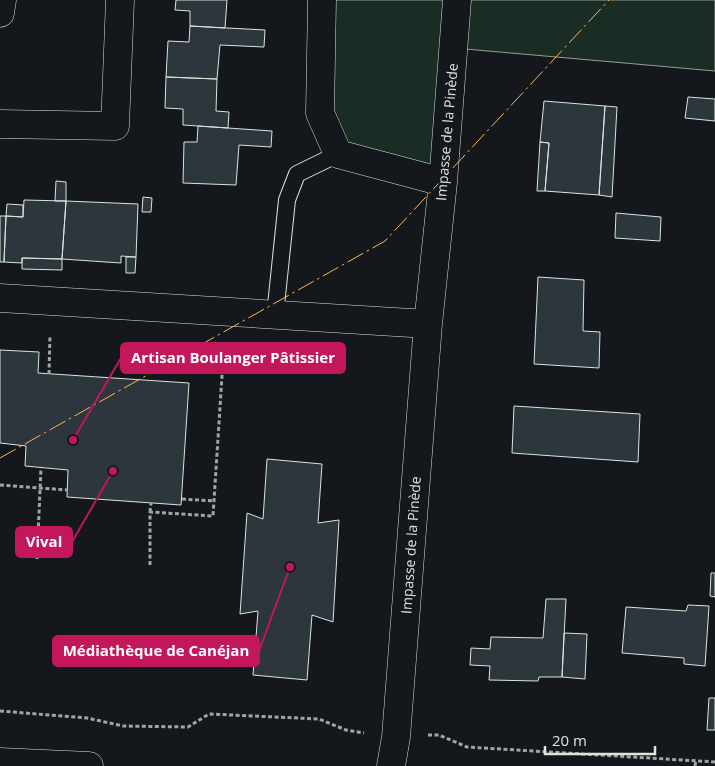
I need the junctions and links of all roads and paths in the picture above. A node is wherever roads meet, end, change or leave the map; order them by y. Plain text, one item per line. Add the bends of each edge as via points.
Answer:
1 (2, 0) edge
2 (120, 0) edge
3 (322, 0) edge
4 (457, 0) edge
5 (0, 13) edge
6 (0, 124) edge
7 (338, 154) junction
8 (443, 182) junction
9 (0, 298) edge
10 (51, 301) junction
11 (227, 312) junction
12 (275, 315) junction
13 (428, 324) junction
14 (49, 374) dead end
15 (41, 468) dead end
16 (0, 485) edge
17 (41, 487) junction
18 (67, 490) dead end
19 (182, 499) dead end
20 (214, 501) junction
21 (151, 503) dead end
22 (150, 512) junction
23 (37, 559) dead end
24 (150, 565) dead end
25 (0, 711) edge
26 (396, 737) junction
27 (696, 760) junction
28 (0, 762) edge
29 (715, 762) edge
30 (89, 766) edge
31 (391, 766) edge
32 (695, 766) edge

1 - 5 street
2 - 6 street via 115,126
3 - 7 street via 320,113
4 - 8 street, Impasse de la Pinède
7 - 8 street
7 - 12 lane via 296,174 287,200
8 - 13 street, Impasse de la Pinède
9 - 10 street
10 - 11 street
10 - 14 path
11 - 12 street
11 - 20 path
12 - 13 street
13 - 26 street, Impasse de la Pinède
15 - 17 path
16 - 17 path
17 - 18 path
17 - 23 path
19 - 20 path
20 - 22 path via 213,516
21 - 22 path
22 - 24 path
25 - 26 path via 87,718 123,726 188,727 208,714 319,719 346,730
26 - 27 path via 439,735 467,747
26 - 31 street, Impasse de la Pinède
27 - 29 path
27 - 32 path
28 - 30 street

